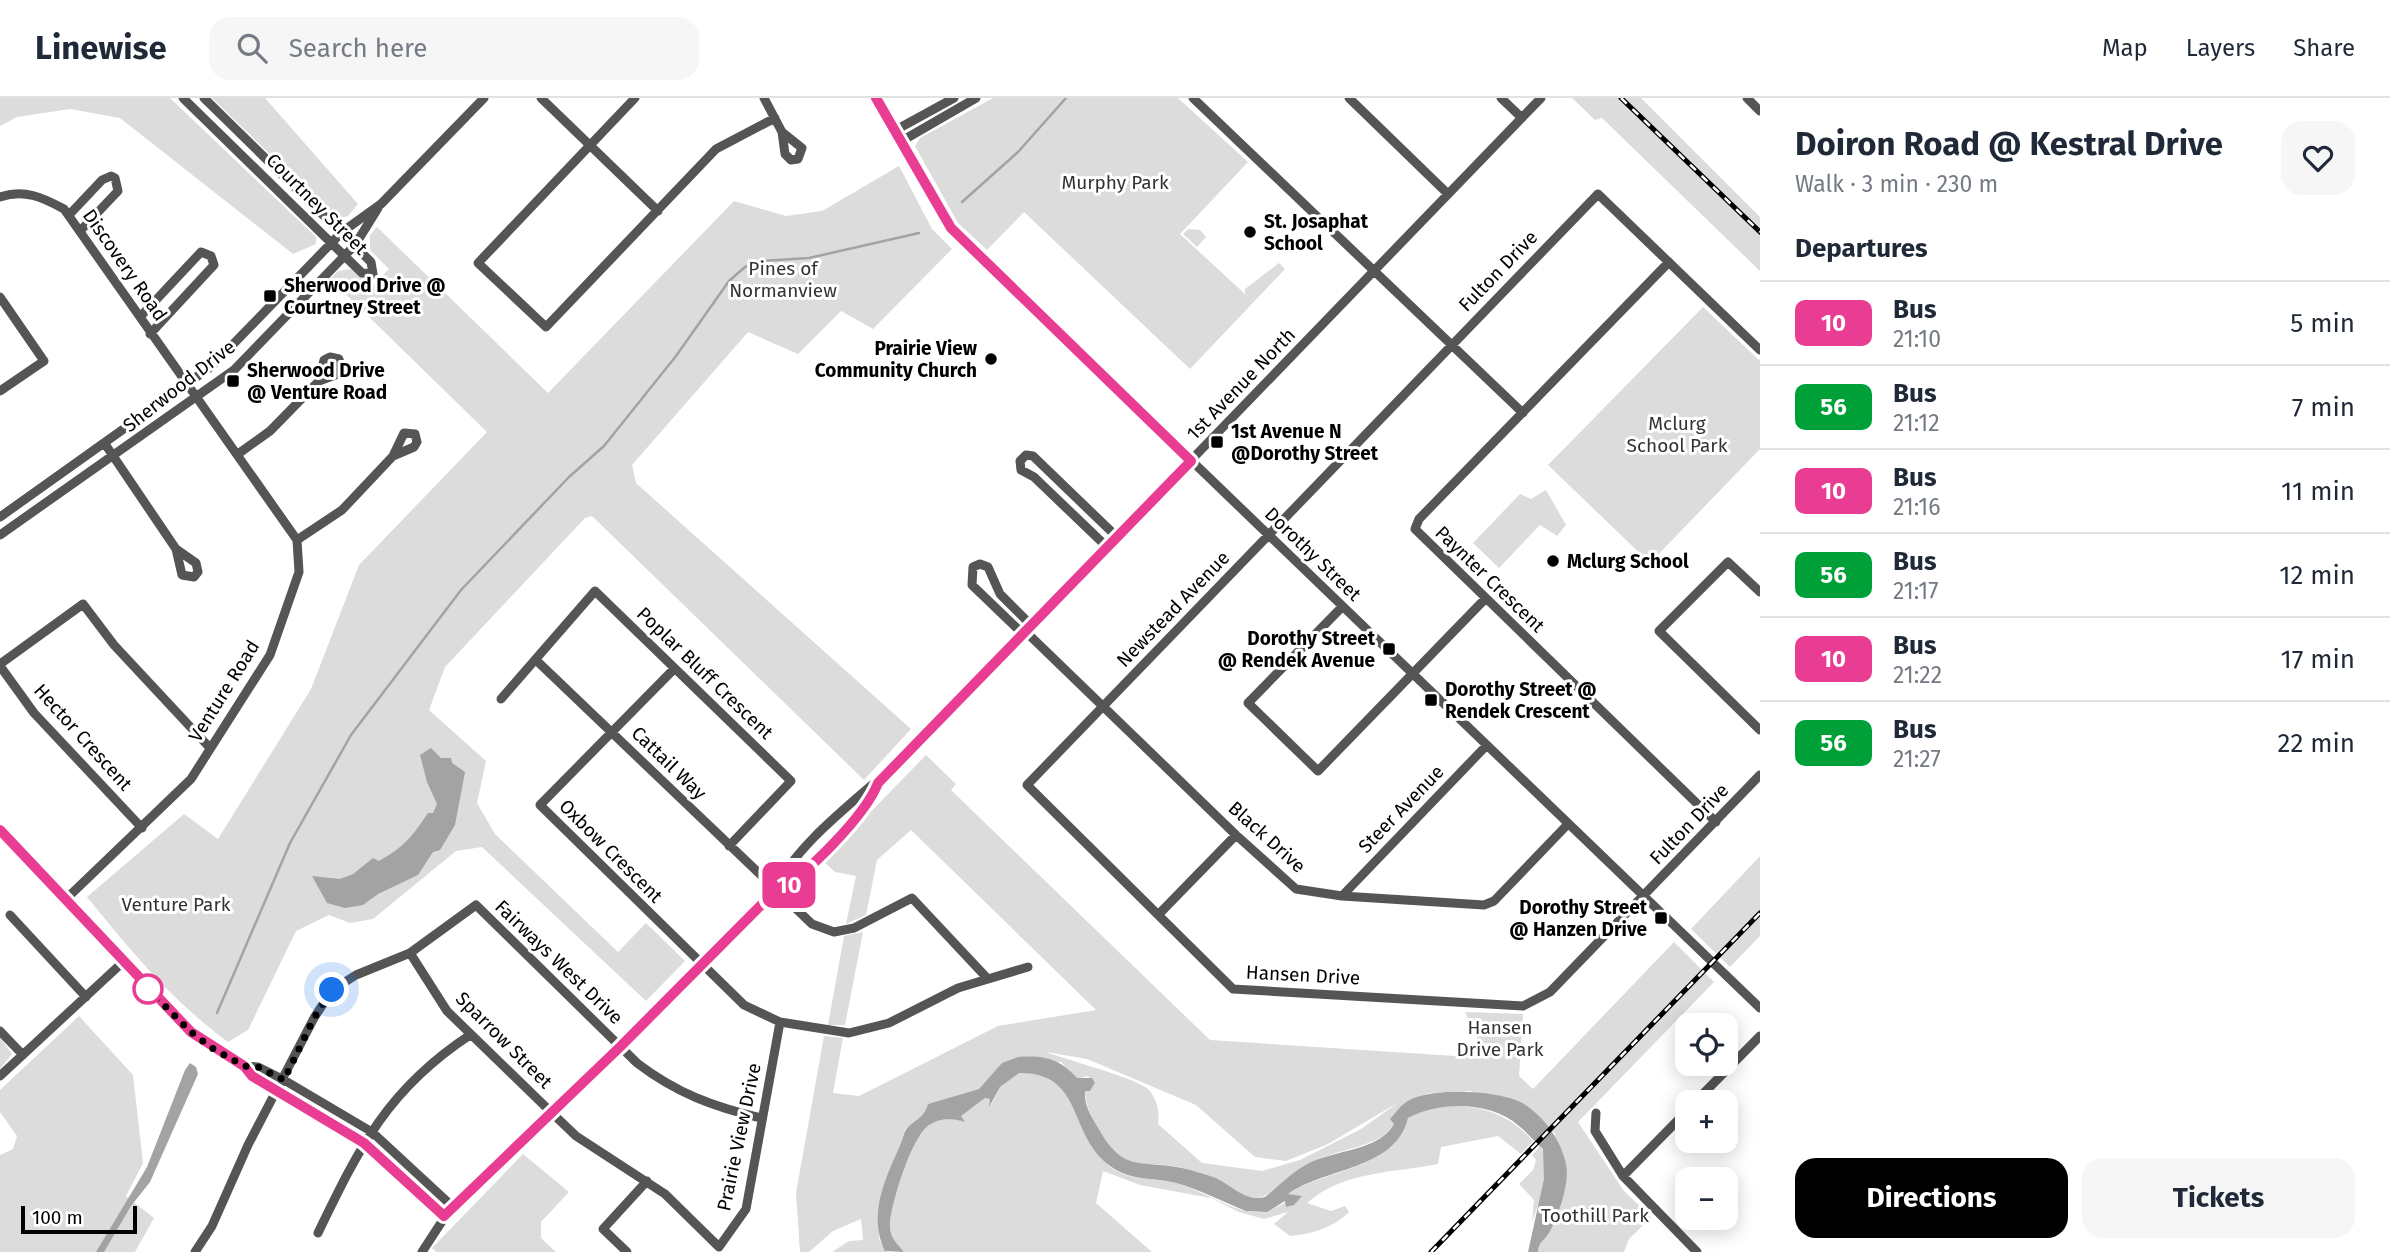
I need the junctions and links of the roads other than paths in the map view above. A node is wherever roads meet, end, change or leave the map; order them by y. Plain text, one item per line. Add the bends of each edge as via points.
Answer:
1 (183, 98) edge
2 (204, 98) edge
3 (484, 98) edge
4 (541, 98) edge
5 (635, 98) edge
6 (764, 98) edge
7 (876, 98) edge
8 (954, 98) edge
9 (975, 98) edge
10 (1193, 98) edge
11 (1349, 98) edge
12 (1501, 98) edge
13 (1541, 98) edge
14 (1747, 98) edge
15 (1760, 111) edge
16 (775, 118) junction
17 (1522, 118) junction
18 (894, 131) junction
19 (782, 132) dead end
20 (900, 142) junction
21 (589, 146) junction
22 (1448, 194) junction
23 (0, 197) edge
24 (381, 204) junction
25 (657, 211) junction
26 (69, 215) junction
27 (81, 230) junction
28 (342, 232) junction
29 (332, 242) junction
30 (355, 245) junction
31 (345, 255) junction
32 (1669, 262) junction
33 (1374, 271) junction
34 (0, 297) edge
35 (140, 317) junction
36 (150, 334) junction
37 (1451, 345) junction
38 (1760, 350) edge
39 (319, 381) dead end
40 (187, 384) junction
41 (0, 391) edge
42 (197, 397) junction
43 (1523, 413) junction
44 (104, 444) junction
45 (237, 454) junction
46 (393, 456) dead end
47 (114, 457) junction
48 (1191, 461) junction
49 (0, 517) edge
50 (0, 535) edge
51 (1268, 535) junction
52 (1116, 536) junction
53 (297, 540) junction
54 (1106, 547) junction
55 (176, 549) dead end
56 (1760, 592) edge
57 (1486, 598) junction
58 (1342, 607) junction
59 (1025, 629) junction
60 (537, 661) junction
61 (0, 665) edge
62 (674, 669) junction
63 (1413, 675) junction
64 (502, 699) dead end
65 (1103, 707) junction
66 (1760, 730) edge
67 (612, 733) junction
68 (1486, 746) junction
69 (210, 748) junction
70 (1760, 775) edge
71 (878, 783) junction
72 (1716, 821) junction
73 (1567, 825) junction
74 (142, 828) junction
75 (0, 830) edge
76 (1236, 835) junction
77 (729, 846) junction
78 (775, 891) junction
79 (1342, 896) junction
80 (1642, 897) junction
81 (66, 899) junction
82 (1159, 914) junction
83 (10, 915) dead end
84 (410, 953) junction
85 (123, 962) junction
86 (701, 964) junction
87 (1028, 967) dead end
88 (987, 978) junction
89 (86, 997) junction
90 (1760, 1008) edge
91 (780, 1022) junction
92 (0, 1031) edge
93 (470, 1034) junction
94 (1760, 1036) edge
95 (621, 1046) junction
96 (23, 1055) junction
97 (244, 1066) junction
98 (0, 1076) edge
99 (284, 1080) junction
100 (278, 1090) junction
101 (1707, 1090) edge
102 (552, 1113) junction
103 (1596, 1113) dead end
104 (761, 1118) junction
105 (1675, 1123) edge
106 (372, 1132) junction
107 (364, 1143) junction
108 (1623, 1176) junction
109 (647, 1181) junction
110 (452, 1206) junction
111 (444, 1216) junction
112 (318, 1233) dead end
113 (717, 1250) edge
114 (195, 1252) edge
115 (422, 1252) edge
116 (627, 1252) edge
117 (1697, 1252) edge

1 - 29 street, Courtney Street
2 - 28 street, Courtney Street
3 - 24 street, Sherwood Drive
4 - 21 street
5 - 21 street
6 - 16 street
7 - 18 street, Dorothy Street
8 - 18 street
9 - 20 street
10 - 33 street
11 - 22 street
12 - 17 street
13 - 17 street, 1st Avenue North
14 - 15 street
16 - 19 street
16 - 25 street via 716,149
17 - 22 street, 1st Avenue North
18 - 20 street, Dorothy Street
20 - 48 street, Dorothy Street via 956,234
21 - 25 street
21 - 25 street via 478,262 488,272 546,327
22 - 33 street, 1st Avenue North
23 - 26 street, Discovery Road via 38,195
24 - 28 street, Sherwood Drive
24 - 30 street, Sherwood Drive
26 - 27 street, Discovery Road
26 - 27 street via 102,180 115,178 118,191
27 - 35 street, Discovery Road
28 - 29 street, Sherwood Drive
28 - 30 street, Courtney Street
29 - 31 street, Courtney Street
29 - 40 street, Sherwood Drive via 212,366
30 - 31 street, Sherwood Drive
30 - 31 street, Courtney Street via 371,262 373,274 362,273
31 - 42 street, Sherwood Drive via 234,370
32 - 37 street, Fulton Drive via 1598,194
32 - 38 street, Fulton Drive
32 - 43 street, Paynter Crescent
33 - 37 street
33 - 48 street, 1st Avenue North
34 - 41 street via 44,361
35 - 36 street, Discovery Road
35 - 36 street via 201,252 211,256 214,264
36 - 40 street, Discovery Road
37 - 43 street
37 - 51 street, Fulton Drive
39 - 45 street via 270,431
40 - 42 street, Discovery Road
40 - 44 street, Sherwood Drive
42 - 45 street
42 - 47 street, Sherwood Drive
43 - 57 street, Paynter Crescent via 1419,519 1415,529
44 - 47 street
44 - 49 street, Sherwood Drive
45 - 53 street
46 - 53 street via 342,510
47 - 50 street, Sherwood Drive
47 - 55 street
48 - 51 street, Dorothy Street
48 - 52 street, 1st Avenue North
51 - 58 street, Dorothy Street
51 - 65 street, Newstead Avenue
52 - 54 street, 1st Avenue North
52 - 54 street via 1033,456 1020,461 1021,470 1034,477
53 - 69 street, Venture Road via 299,572 270,655
54 - 59 street, 1st Avenue North
56 - 66 street via 1728,562 1659,631
57 - 63 street
57 - 72 street, Paynter Crescent
58 - 63 street, Dorothy Street
58 - 63 street via 1248,703 1274,729 1318,771
59 - 59 street via 1000,594 988,567 973,567 972,585
59 - 65 street, Black Drive
59 - 71 street, 1st Avenue North
60 - 62 street, Poplar Bluff Crescent via 595,591
60 - 64 street
60 - 67 street, Cattail Way
61 - 69 street, Hector Crescent via 83,604 114,645
61 - 74 street, Hector Crescent via 34,713
62 - 67 street
62 - 77 street, Poplar Bluff Crescent via 791,781
63 - 68 street, Dorothy Street
65 - 76 street, Black Drive
65 - 82 street, Hansen Drive via 1027,785
67 - 77 street, Cattail Way
67 - 86 street, Oxbow Crescent via 540,805
68 - 73 street, Dorothy Street
68 - 79 street, Steer Avenue
69 - 74 street, Venture Road via 191,779
70 - 72 street, Fulton Drive
71 - 78 street via 861,792 782,873
71 - 78 street via 871,802 793,884
72 - 80 street, Fulton Drive
73 - 79 street, Black Drive via 1494,901 1484,905
73 - 80 street, Dorothy Street
74 - 81 street, Venture Road
75 - 81 street
76 - 79 street, Black Drive via 1296,889
76 - 82 street
77 - 78 street, Cattail Way
78 - 86 street
78 - 88 street, Cattail Way via 812,924 834,932 873,921 912,898
80 - 82 street, Hansen Drive via 1550,992 1523,1006 1234,989
80 - 90 street, Dorothy Street
81 - 85 street
83 - 89 street
84 - 93 street, Sparrow Street via 447,1011
84 - 95 street, Fairways West Drive via 475,905
84 - 99 street, Fairways West Drive via 332,990
85 - 89 street
85 - 97 street via 191,1032
86 - 91 street via 744,1005
86 - 95 street
87 - 88 street
88 - 91 street via 870,1030 849,1033
89 - 96 street
91 - 104 street, Prairie View Drive
92 - 96 street
93 - 102 street, Sparrow Street
93 - 106 street via 419,1072
94 - 101 street
95 - 102 street
95 - 104 street via 674,1089
96 - 98 street
97 - 99 street via 258,1067
97 - 100 street via 252,1076
99 - 100 street, Fairways West Drive
99 - 106 street
100 - 107 street
100 - 114 street, Fairways West Drive
102 - 109 street, Prairie View Drive via 587,1144
102 - 110 street
103 - 108 street via 1595,1131
104 - 113 street, Prairie View Drive via 746,1209
105 - 108 street
106 - 107 street
106 - 110 street
107 - 111 street
107 - 112 street
108 - 117 street
109 - 113 street, Prairie View Drive
109 - 116 street via 603,1229
110 - 111 street
111 - 115 street

